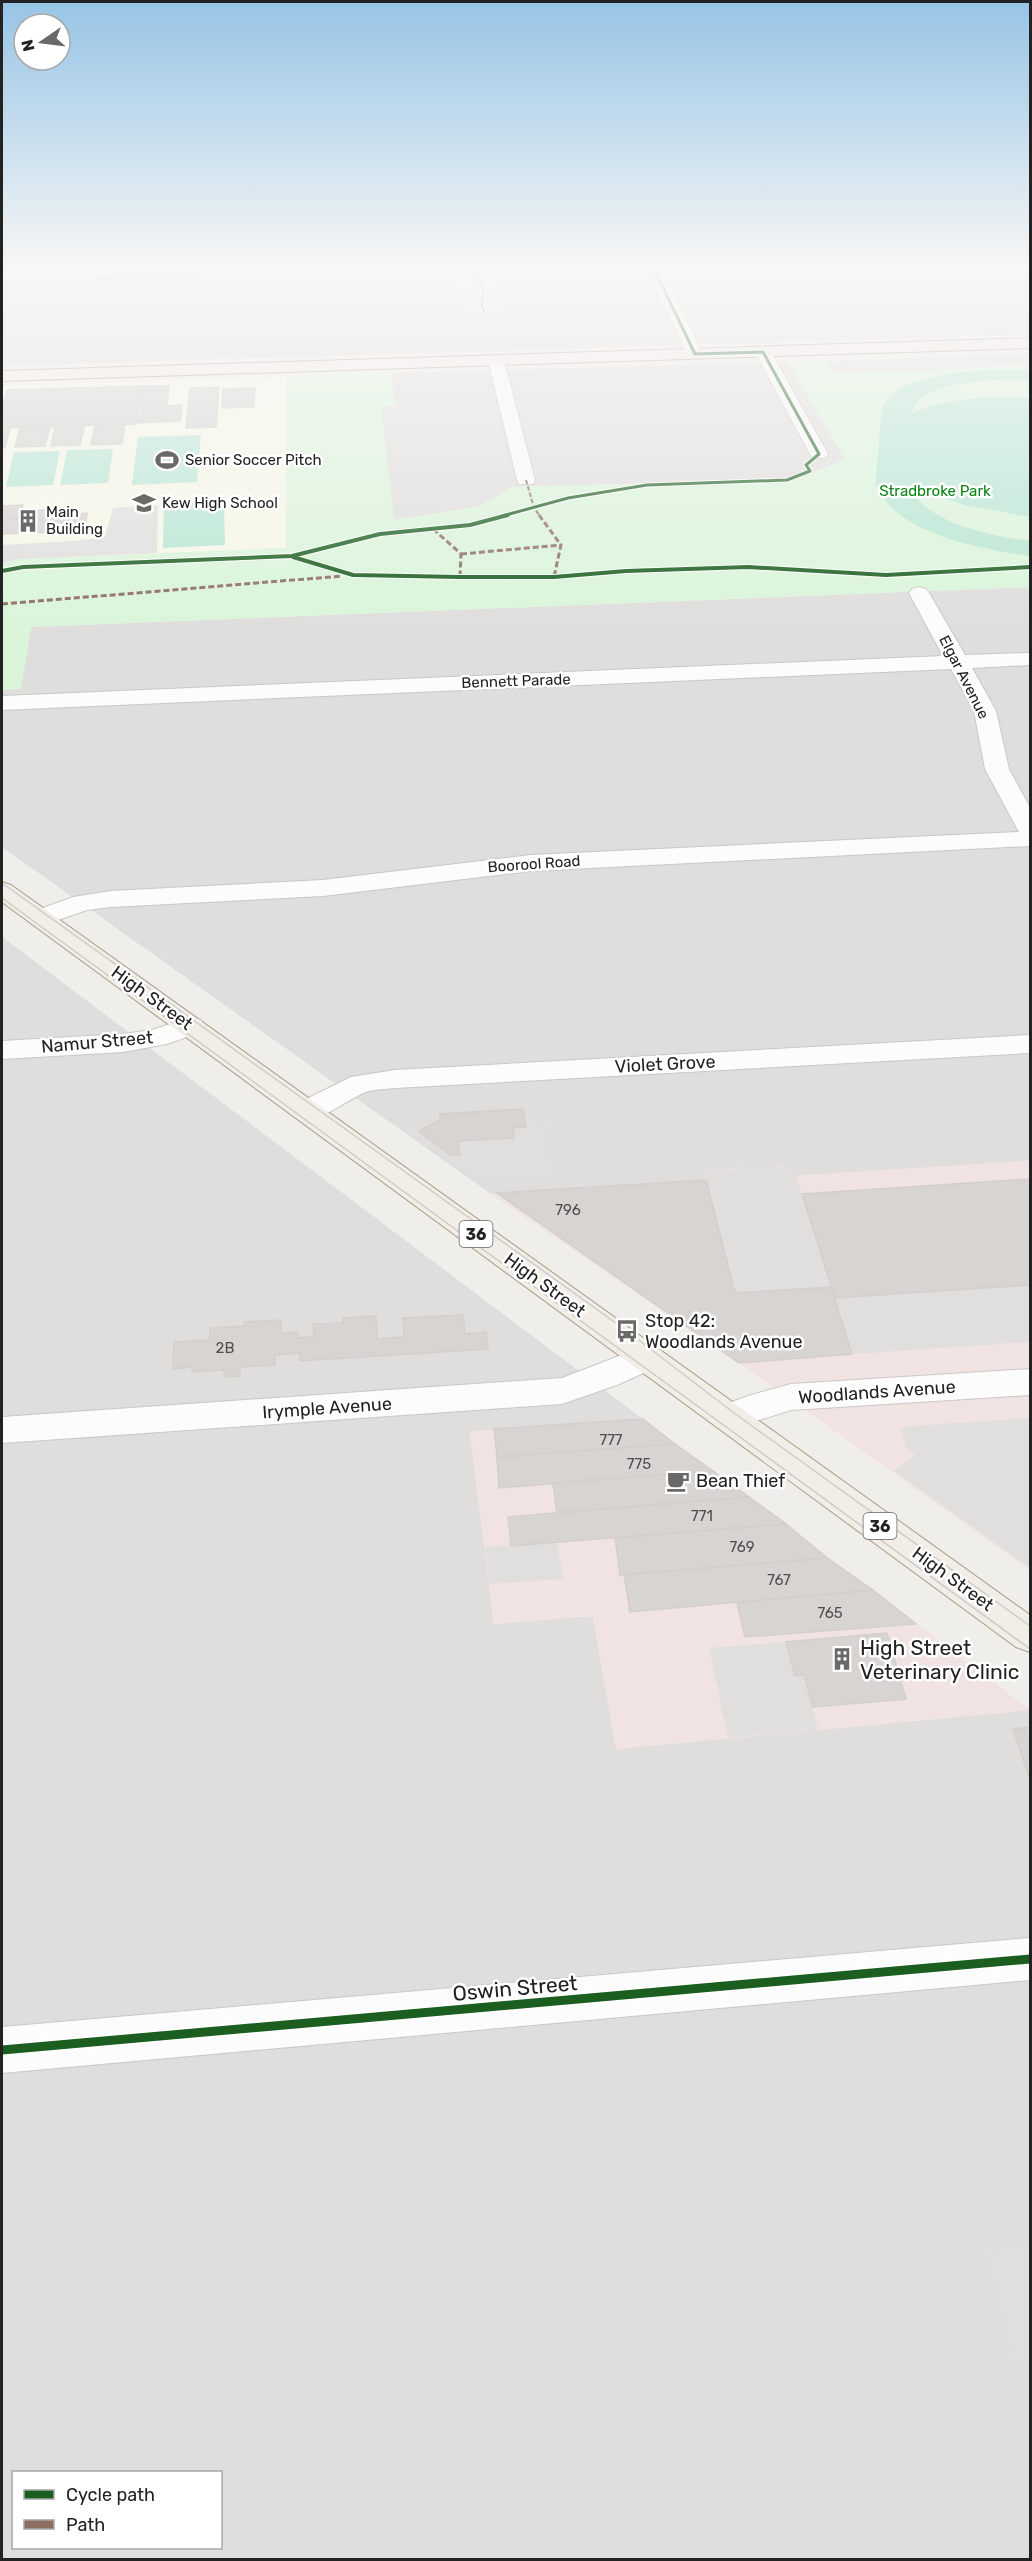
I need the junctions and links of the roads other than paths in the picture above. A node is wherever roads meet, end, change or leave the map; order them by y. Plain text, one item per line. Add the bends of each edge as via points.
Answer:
1 (502, 386) edge
2 (781, 386) edge
3 (819, 454) dead end
4 (526, 480) dead end
5 (919, 592) dead end
6 (1030, 659) edge
7 (958, 662) junction
8 (2, 703) edge
9 (1030, 830) edge
10 (1030, 839) edge
11 (2, 890) edge
12 (41, 918) junction
13 (191, 1026) junction
14 (1030, 1044) edge
15 (2, 1050) edge
16 (307, 1111) junction
17 (645, 1358) junction
18 (1030, 1382) edge
19 (728, 1418) junction
20 (2, 1430) edge
21 (1030, 1636) edge
22 (1030, 1959) edge
23 (2, 2050) edge

1 - 4 street
2 - 3 street
5 - 7 street, Elgar Avenue
6 - 7 street, Bennett Parade
7 - 8 street, Bennett Parade
7 - 9 street, Elgar Avenue via 985,711 997,769
10 - 12 street, Boorool Road via 531,863 312,889 111,899 82,903
11 - 12 main road, High Street / 36
12 - 13 main road, High Street / 36
13 - 15 street, Namur Street via 157,1038 123,1043
13 - 16 main road, High Street / 36
14 - 16 street, Violet Grove via 395,1079 361,1083
16 - 17 main road, High Street / 36
17 - 19 main road, High Street / 36
17 - 20 street, Irymple Avenue via 600,1380 562,1391
18 - 19 street, Woodlands Avenue via 791,1397
19 - 21 main road, High Street / 36
22 - 23 street, Oswin Street

